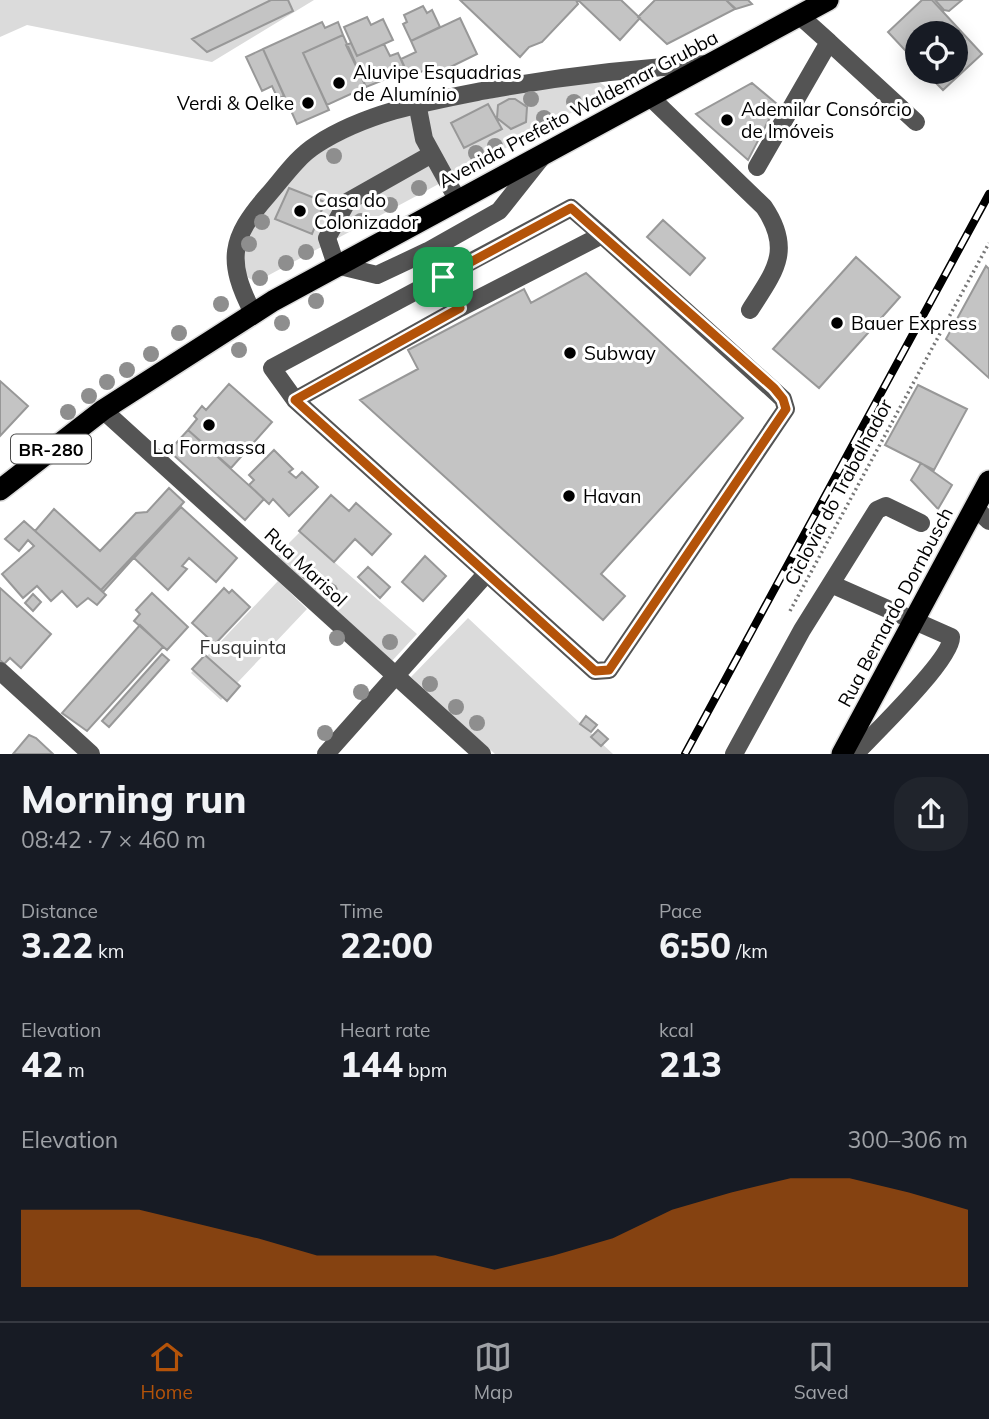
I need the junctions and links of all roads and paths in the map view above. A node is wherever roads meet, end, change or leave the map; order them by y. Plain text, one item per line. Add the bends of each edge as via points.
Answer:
1 (824, 1) edge
2 (800, 16) junction
3 (829, 42) junction
4 (713, 64) junction
5 (650, 97) junction
6 (417, 103) junction
7 (916, 122) dead end
8 (546, 152) junction
9 (432, 154) junction
10 (757, 167) dead end
11 (457, 199) junction
12 (602, 235) junction
13 (989, 243) edge
14 (428, 251) junction
15 (337, 265) junction
16 (443, 277) junction
17 (460, 308) junction
18 (750, 310) dead end
19 (253, 313) junction
20 (295, 400) junction
21 (103, 410) junction
22 (989, 481) edge
23 (0, 490) edge
24 (982, 514) edge
25 (921, 523) dead end
26 (486, 573) junction
27 (831, 584) junction
28 (914, 618) junction
29 (784, 621) dead end
30 (0, 671) edge
31 (396, 677) junction
32 (91, 754) edge
33 (326, 754) edge
34 (482, 754) edge
35 (734, 754) edge
36 (842, 754) edge
37 (855, 754) edge

1 - 2 highway, Avenida Prefeito Waldemar Grubba / BR-280
2 - 3 street
2 - 4 highway, Avenida Prefeito Waldemar Grubba / BR-280
3 - 7 street
3 - 10 street
4 - 5 highway, Avenida Prefeito Waldemar Grubba / BR-280
4 - 6 street via 571,75
5 - 8 highway, Avenida Prefeito Waldemar Grubba / BR-280
5 - 18 street via 764,207 778,228 780,257
6 - 9 street
6 - 19 street via 364,121 316,145 248,218 235,243 234,264
8 - 11 highway, Avenida Prefeito Waldemar Grubba / BR-280
8 - 14 street via 499,211
9 - 11 street
9 - 15 street via 347,202 327,238
11 - 15 highway, Avenida Prefeito Waldemar Grubba / BR-280
12 - 16 street via 571,208
12 - 17 street
12 - 26 street via 774,388 786,409 609,670 595,671
13 - 29 path, Ciclovia do Trabalhador
14 - 15 street via 377,275
14 - 16 street
15 - 19 highway, Avenida Prefeito Waldemar Grubba / BR-280
16 - 17 street
16 - 20 street via 272,368
17 - 20 street
19 - 21 highway, Avenida Prefeito Waldemar Grubba / BR-280
20 - 26 street
21 - 23 highway, Avenida Prefeito Waldemar Grubba / BR-280
21 - 31 street, Rua Marisol
22 - 24 highway, Rua Bernardo Dornbusch
24 - 28 highway, Rua Bernardo Dornbusch
25 - 27 street via 880,507
26 - 31 street
27 - 28 street
27 - 35 street
28 - 36 highway, Rua Bernardo Dornbusch
28 - 37 street via 948,634 951,644 940,663
30 - 32 street
31 - 33 street
31 - 34 street, Rua Marisol

